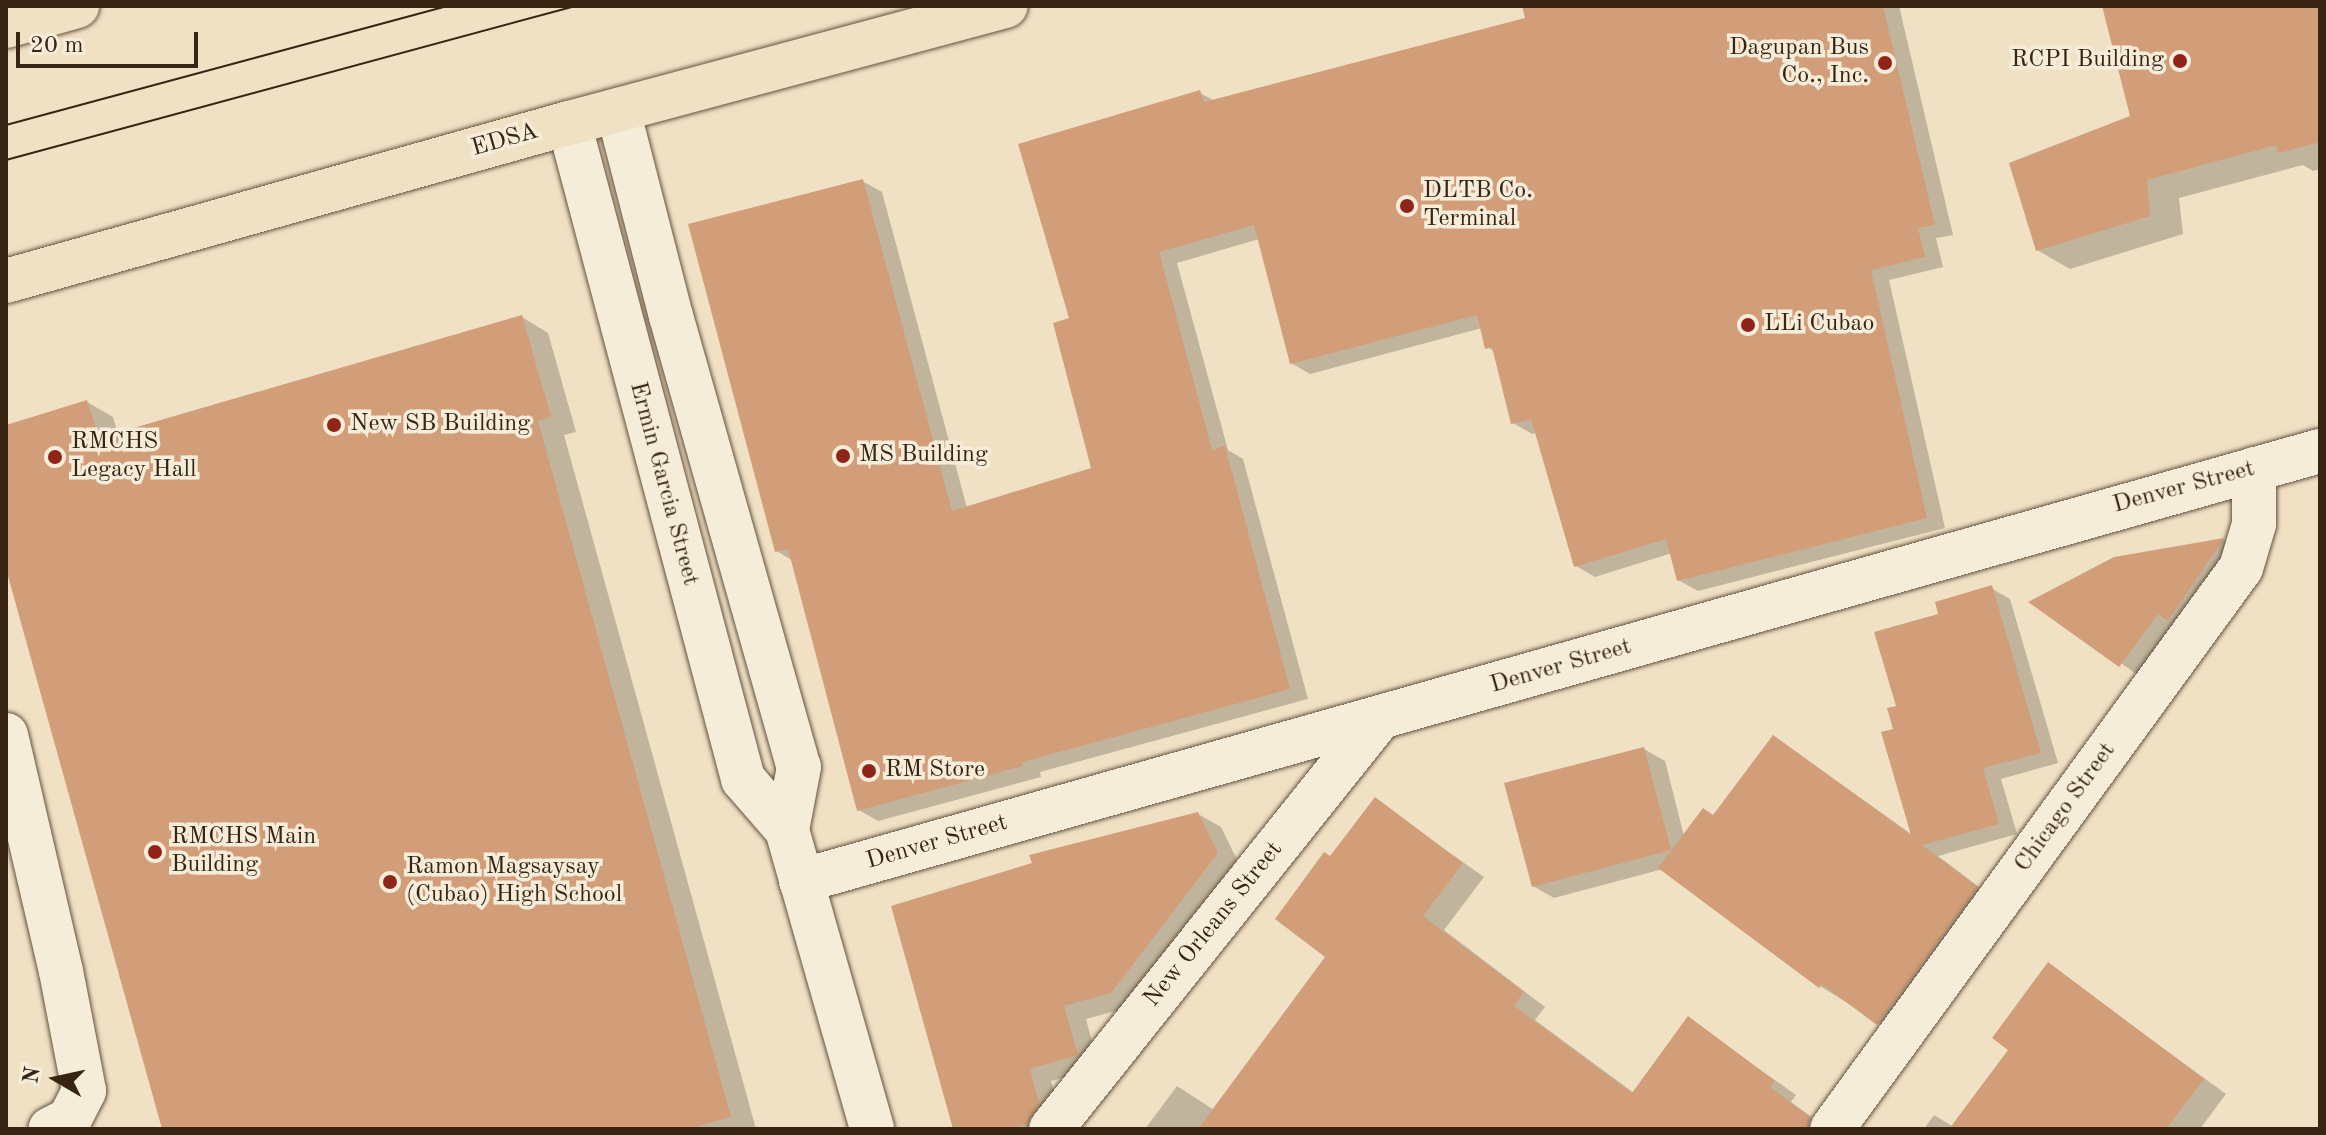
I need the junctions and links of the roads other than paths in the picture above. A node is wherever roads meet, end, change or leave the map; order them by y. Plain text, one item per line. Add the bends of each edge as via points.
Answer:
1 (77, 6) edge
2 (1006, 6) edge
3 (6, 26) edge
4 (618, 110) junction
5 (569, 123) junction
6 (6, 281) edge
7 (2320, 451) edge
8 (2254, 469) junction
9 (1378, 720) junction
10 (6, 735) edge
11 (787, 830) junction
12 (801, 881) junction
13 (50, 1129) edge
14 (872, 1129) edge
15 (1051, 1129) edge
16 (1832, 1129) edge

1 - 3 highway
2 - 4 highway, EDSA
4 - 5 highway, EDSA
4 - 11 street, Ermin Garcia Street via 799,767
5 - 6 highway, EDSA
5 - 11 street, Ermin Garcia Street via 743,779
7 - 8 street, Denver Street
8 - 9 street, Denver Street
8 - 16 street, Chicago Street via 2254,524 2241,568
9 - 12 street, Denver Street
9 - 15 street, New Orleans Street
10 - 13 street via 84,1091 70,1119
11 - 12 street, Ermin Garcia Street
12 - 14 street, Ermin Garcia Street

